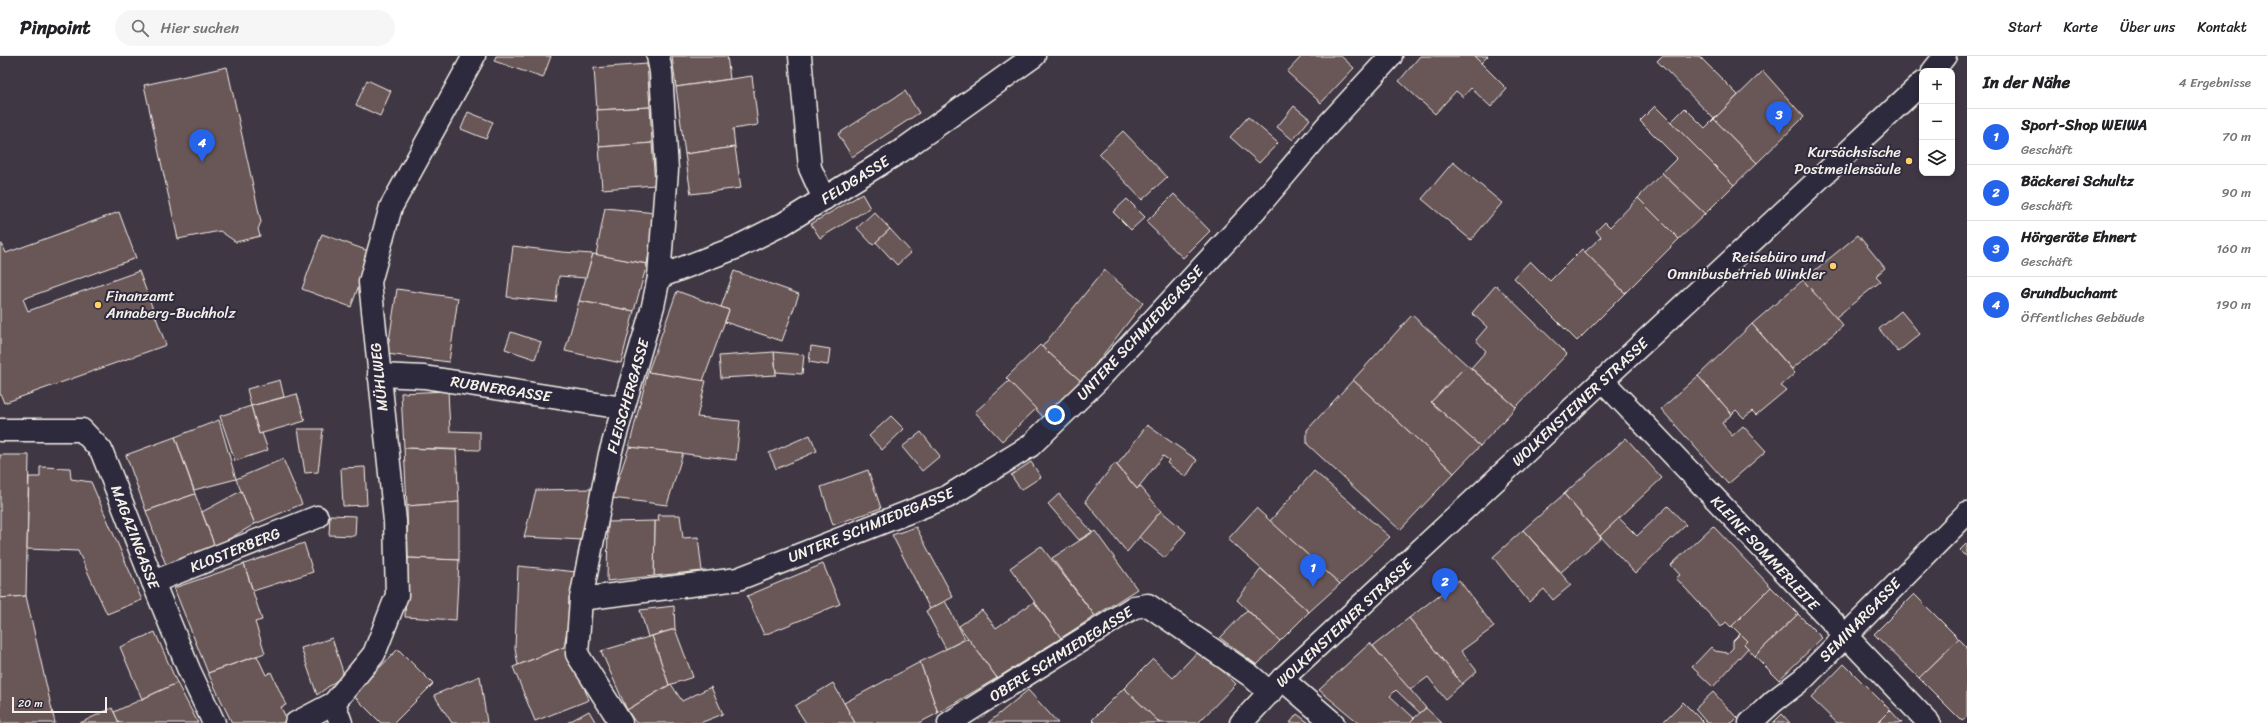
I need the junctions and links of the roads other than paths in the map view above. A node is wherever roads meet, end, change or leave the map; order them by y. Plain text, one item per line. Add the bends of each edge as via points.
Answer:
1 (474, 56) edge
2 (658, 56) edge
3 (800, 56) edge
4 (1034, 56) edge
5 (1391, 56) edge
6 (1945, 56) edge
7 (1935, 68) edge
8 (1919, 86) edge
9 (824, 199) junction
10 (659, 277) junction
11 (379, 374) junction
12 (1603, 381) junction
13 (624, 408) junction
14 (0, 430) edge
15 (1967, 513) edge
16 (317, 517) dead end
17 (153, 582) junction
18 (581, 599) junction
19 (1844, 636) junction
20 (1276, 686) junction
21 (334, 702) junction
22 (214, 723) edge
23 (296, 723) edge
24 (341, 723) edge
25 (621, 723) edge
26 (948, 723) edge
27 (1241, 723) edge
28 (1333, 723) edge
29 (1750, 723) edge
30 (1929, 723) edge

1 - 11 street, MÜHLWEG via 391,207 370,282
2 - 10 street, FLEISCHERGASSE via 667,170
3 - 9 street via 810,168
4 - 9 street, FELDGASSE via 901,151
5 - 18 street, UNTERE SCHMIEDEGASSE via 1256,209 1096,382 1030,446 947,497 738,579
6 - 7 street
8 - 12 street, WOLKENSTEINER STRASSE
9 - 10 street, FELDGASSE via 783,224 735,248
10 - 13 street, FLEISCHERGASSE
11 - 13 street, RUBNERGASSE via 424,377
11 - 21 street, MÜHLWEG via 395,521 397,595 374,654
12 - 19 street, KLEINE SOMMERLEITE
12 - 20 street, WOLKENSTEINER STRASSE
13 - 18 street, FLEISCHERGASSE via 610,454
14 - 17 street, MAGAZINGASSE via 82,430 101,450
15 - 19 street, SEMINARGASSE
16 - 17 street, KLOSTERBERG
17 - 22 street, MAGAZINGASSE
18 - 25 street, FLEISCHERGASSE via 577,654
19 - 29 street, SEMINARGASSE via 1804,678
19 - 30 street, KLEINE SOMMERLEITE
20 - 26 street, OBERE SCHMIEDEGASSE via 1251,676 1148,605 1134,607
20 - 27 street, WOLKENSTEINER STRASSE
20 - 28 street, OBERE SCHMIEDEGASSE
21 - 23 street, MÜHLWEG
21 - 24 street

